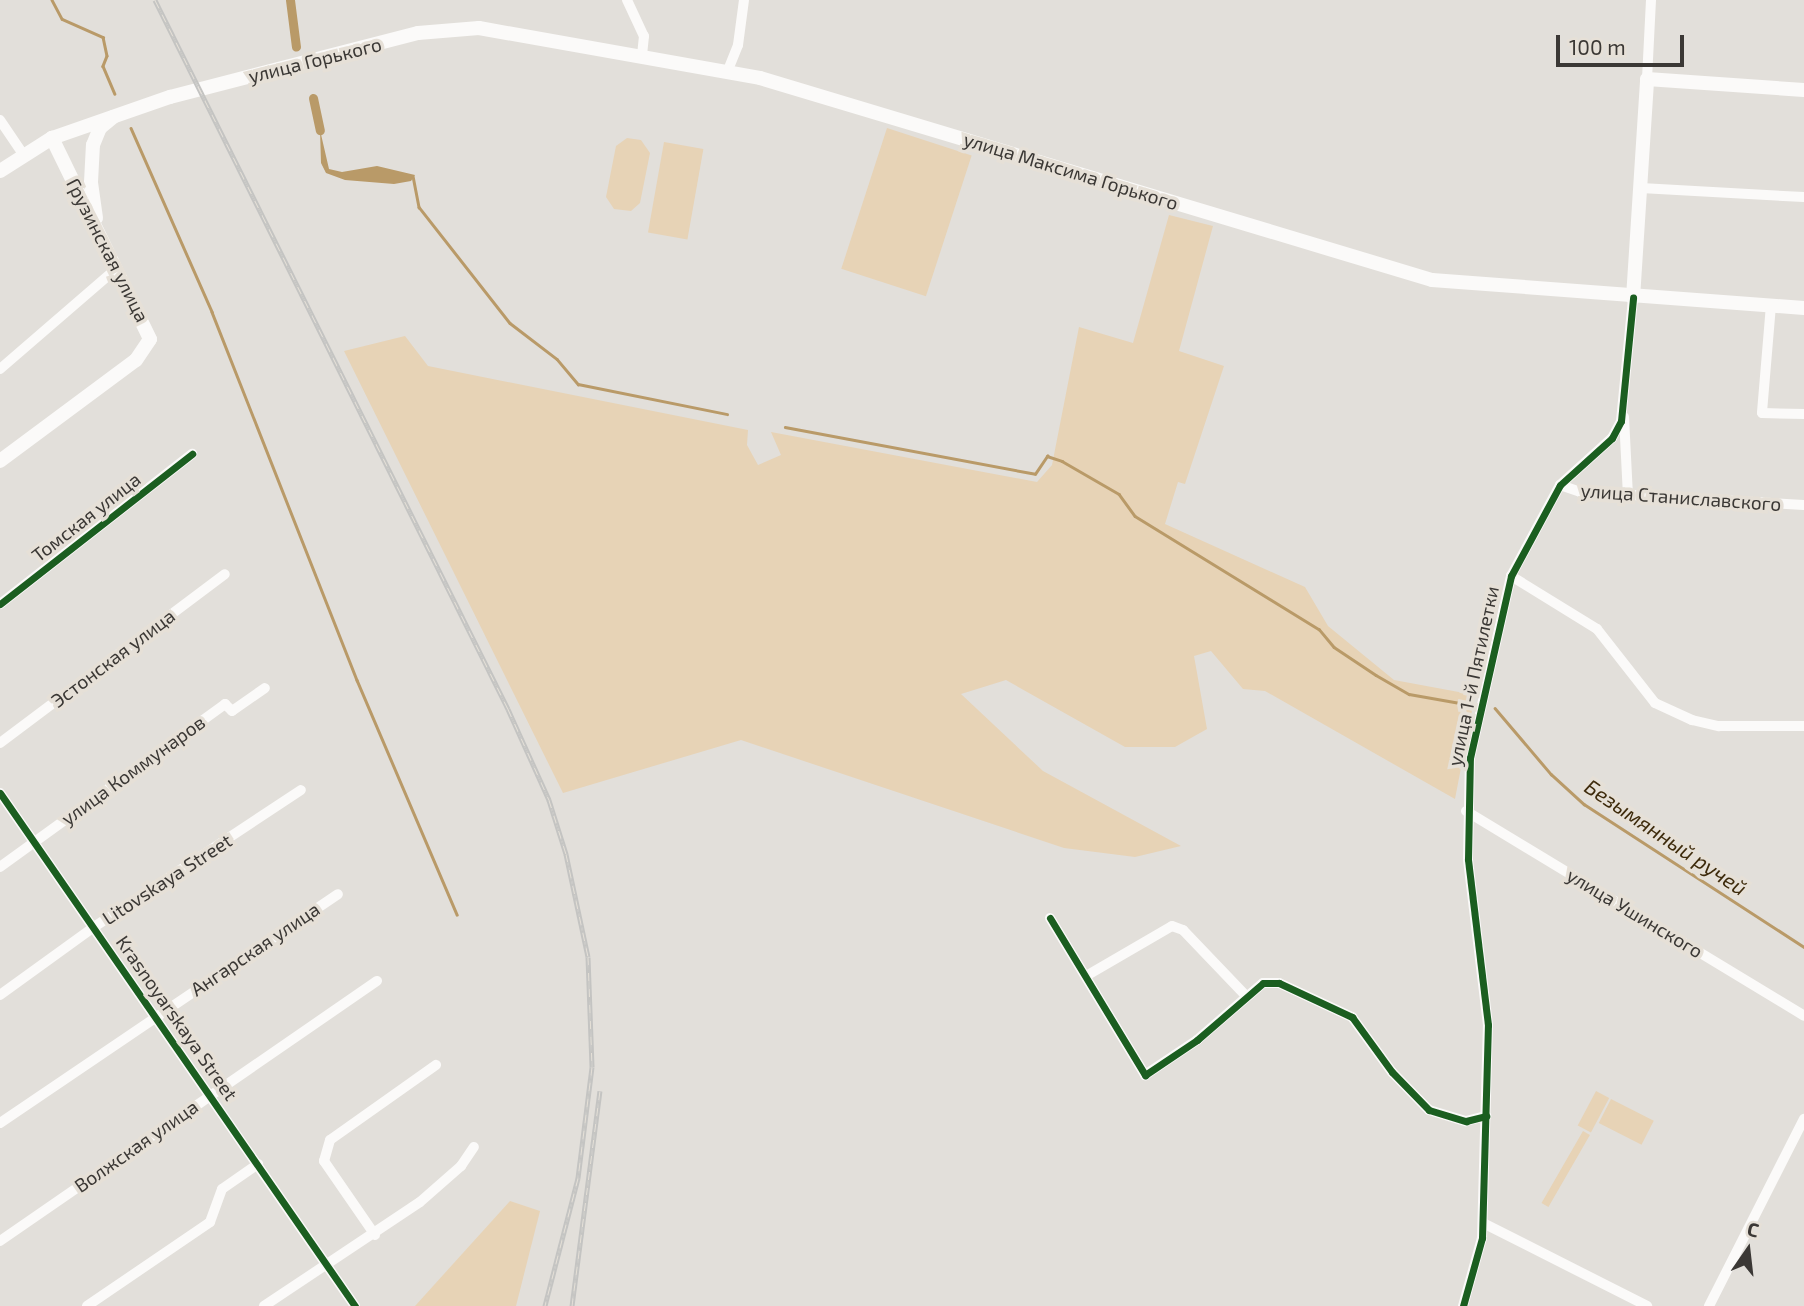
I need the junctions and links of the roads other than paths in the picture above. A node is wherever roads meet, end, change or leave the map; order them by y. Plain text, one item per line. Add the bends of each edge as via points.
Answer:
1 (627, 0) edge
2 (744, 0) edge
3 (1651, 0) edge
4 (510, 31) joint
5 (642, 54) junction
6 (728, 70) junction
7 (1647, 79) junction
8 (1804, 90) edge
9 (123, 112) junction
10 (0, 120) edge
11 (52, 138) junction
12 (23, 154) junction
13 (0, 171) edge
14 (1641, 188) junction
15 (1804, 197) edge
16 (103, 243) junction
17 (116, 269) junction
18 (1633, 298) junction
19 (1771, 306) junction
20 (1804, 307) edge
21 (0, 369) edge
22 (1624, 410) junction
23 (1804, 414) edge
24 (192, 454) dead end
25 (0, 461) edge
26 (1560, 485) junction
27 (1628, 495) junction
28 (1804, 505) edge
29 (225, 574) dead end
30 (1511, 576) junction
31 (0, 604) edge
32 (265, 688) dead end
33 (1804, 726) edge
34 (0, 743) edge
35 (301, 790) dead end
36 (0, 793) edge
37 (1466, 811) junction
38 (34, 841) junction
39 (0, 867) edge
40 (338, 894) dead end
41 (1050, 918) dead end
42 (94, 927) junction
43 (1086, 976) junction
44 (377, 981) dead end
45 (0, 995) edge
46 (1246, 996) junction
47 (156, 1016) junction
48 (1804, 1016) edge
49 (436, 1066) dead end
50 (211, 1094) junction
51 (1486, 1116) junction
52 (1804, 1119) edge
53 (0, 1123) edge
54 (474, 1147) dead end
55 (258, 1164) junction
56 (1483, 1223) junction
57 (375, 1235) junction
58 (0, 1241) edge
59 (324, 1264) junction
60 (87, 1306) edge
61 (264, 1306) edge
62 (355, 1306) edge
63 (1463, 1306) edge
64 (1647, 1306) edge
65 (1709, 1306) edge

1 - 5 street via 644,36
2 - 6 street via 738,44
3 - 7 street, улица 1-й Пятилетки
4 - 5 main road, улица Максима Горького
4 - 9 main road, улица Горького via 458,28 418,33
5 - 6 main road, улица Максима Горького
6 - 18 main road, улица Максима Горького via 1412,275 1483,287
7 - 8 main road
7 - 14 main road, улица 1-й Пятилетки
9 - 11 main road
9 - 16 main road via 100,128 93,145 91,182
10 - 12 street
11 - 12 main road
11 - 16 main road, Грузинская улица
12 - 13 main road
14 - 15 street
14 - 18 main road, улица 1-й Пятилетки
16 - 17 main road, Грузинская улица
17 - 21 street
17 - 25 main road, Грузинская улица via 146,325 148,346
18 - 19 main road, улица Максима Горького
18 - 22 street, улица 1-й Пятилетки
19 - 20 main road, улица Максима Горького
19 - 23 street via 1762,413
22 - 26 street, улица 1-й Пятилетки via 1612,438
22 - 27 street, улица 1-й Пятилетки
24 - 31 street, Томская улица
26 - 27 street, улица Станиславского via 1580,492
26 - 30 street, улица 1-й Пятилетки
27 - 28 street, улица Станиславского
29 - 34 street, Эстонская улица
30 - 33 street via 1597,629 1655,703 1719,726
30 - 37 street, улица 1-й Пятилетки via 1479,713
32 - 38 street, улица Коммунаров via 232,711 225,704
35 - 42 street, Litovskaya Street
36 - 38 street, Krasnoyarskaya Street
37 - 48 street, улица Ушинского
37 - 51 street, улица 1-й Пятилетки via 1486,998
38 - 39 street, улица Коммунаров
38 - 42 street, Krasnoyarskaya Street
40 - 47 street, Ангарская улица
41 - 43 street
42 - 45 street, Litovskaya Street
42 - 47 street, Krasnoyarskaya Street
43 - 46 street via 1172,926 1183,930
43 - 46 street via 1145,1075 1197,1040
44 - 50 street, Волжская улица
46 - 51 street via 1263,983 1279,983 1329,1004 1352,1017 1392,1072 1429,1110 1444,1119 1466,1121
47 - 50 street, Krasnoyarskaya Street
47 - 53 street, Ангарская улица
49 - 57 street via 330,1140 324,1161
50 - 55 street, Krasnoyarskaya Street
50 - 58 street, Волжская улица
51 - 56 street, улица 1-й Пятилетки
52 - 65 street
54 - 57 street via 436,1189
55 - 59 street, Krasnoyarskaya Street
55 - 60 street via 222,1189 210,1222
56 - 63 street, улица 1-й Пятилетки
56 - 64 street
57 - 59 street
59 - 61 street
59 - 62 street, Krasnoyarskaya Street

